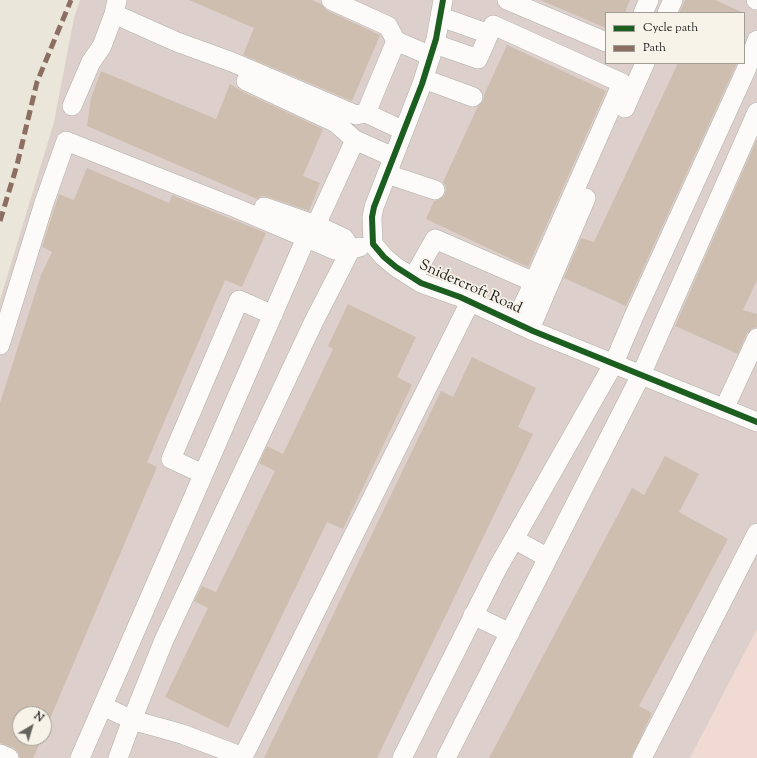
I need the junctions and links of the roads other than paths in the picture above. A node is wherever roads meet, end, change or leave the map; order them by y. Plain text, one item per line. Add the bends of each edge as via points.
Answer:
1 (331, 0) edge
2 (508, 0) edge
3 (649, 0) edge
4 (673, 0) edge
5 (116, 7) edge
6 (442, 9) edge
7 (643, 12) edge
8 (667, 12) edge
9 (489, 34) junction
10 (757, 40) edge
11 (396, 41) junction
12 (177, 42) junction
13 (605, 42) edge
14 (433, 50) junction
15 (645, 64) edge
16 (424, 79) junction
17 (473, 97) dead end
18 (72, 106) dead end
19 (757, 112) edge
20 (366, 113) junction
21 (404, 131) junction
22 (355, 140) junction
23 (390, 166) junction
24 (226, 190) dead end
25 (435, 190) dead end
26 (311, 232) junction
27 (373, 244) junction
28 (351, 249) junction
29 (413, 278) junction
30 (534, 282) junction
31 (470, 302) junction
32 (273, 315) junction
33 (522, 326) junction
34 (757, 338) edge
35 (0, 345) edge
36 (614, 364) junction
37 (641, 375) junction
38 (724, 409) junction
39 (757, 422) edge
40 (203, 474) junction
41 (757, 533) edge
42 (514, 539) junction
43 (548, 558) junction
44 (473, 615) junction
45 (510, 633) junction
46 (103, 706) junction
47 (132, 720) junction
48 (0, 754) edge
49 (9, 758) edge
50 (80, 758) edge
51 (118, 758) edge
52 (402, 758) edge
53 (446, 758) edge
54 (642, 758) edge

1 - 11 street via 388,26
2 - 13 street
3 - 7 street
4 - 8 street
5 - 12 street
5 - 18 street via 102,46
6 - 9 street
6 - 14 street
9 - 14 street via 478,59
9 - 30 street via 493,25 622,83
10 - 36 street via 746,70
11 - 14 street
11 - 20 street
12 - 20 street via 232,62 356,115
12 - 22 street via 227,72 336,123
14 - 16 street
15 - 33 street
16 - 17 street
16 - 21 street
19 - 37 street
20 - 21 street
21 - 23 street
22 - 23 street
22 - 26 street
23 - 25 street
23 - 27 street via 372,217
24 - 26 street via 277,212
26 - 28 street via 344,238
26 - 32 street
26 - 35 street via 228,205 66,141
27 - 28 street
27 - 29 street, Snidercroft Road via 384,257
28 - 47 street via 310,328 167,633
29 - 30 street via 435,239
29 - 31 street, Snidercroft Road
30 - 33 street
31 - 33 street, Snidercroft Road
31 - 47 street via 243,757 182,734
32 - 40 street
32 - 40 street via 239,300 171,459
33 - 36 street, Snidercroft Road
34 - 38 street
36 - 37 street, Snidercroft Road
36 - 42 street
37 - 38 street, Snidercroft Road
37 - 43 street
38 - 39 street, Snidercroft Road
40 - 46 street
41 - 54 street
42 - 43 street
42 - 44 street
43 - 45 street
44 - 45 street
44 - 52 street
45 - 53 street
46 - 47 street
46 - 50 street
47 - 51 street
48 - 49 street

